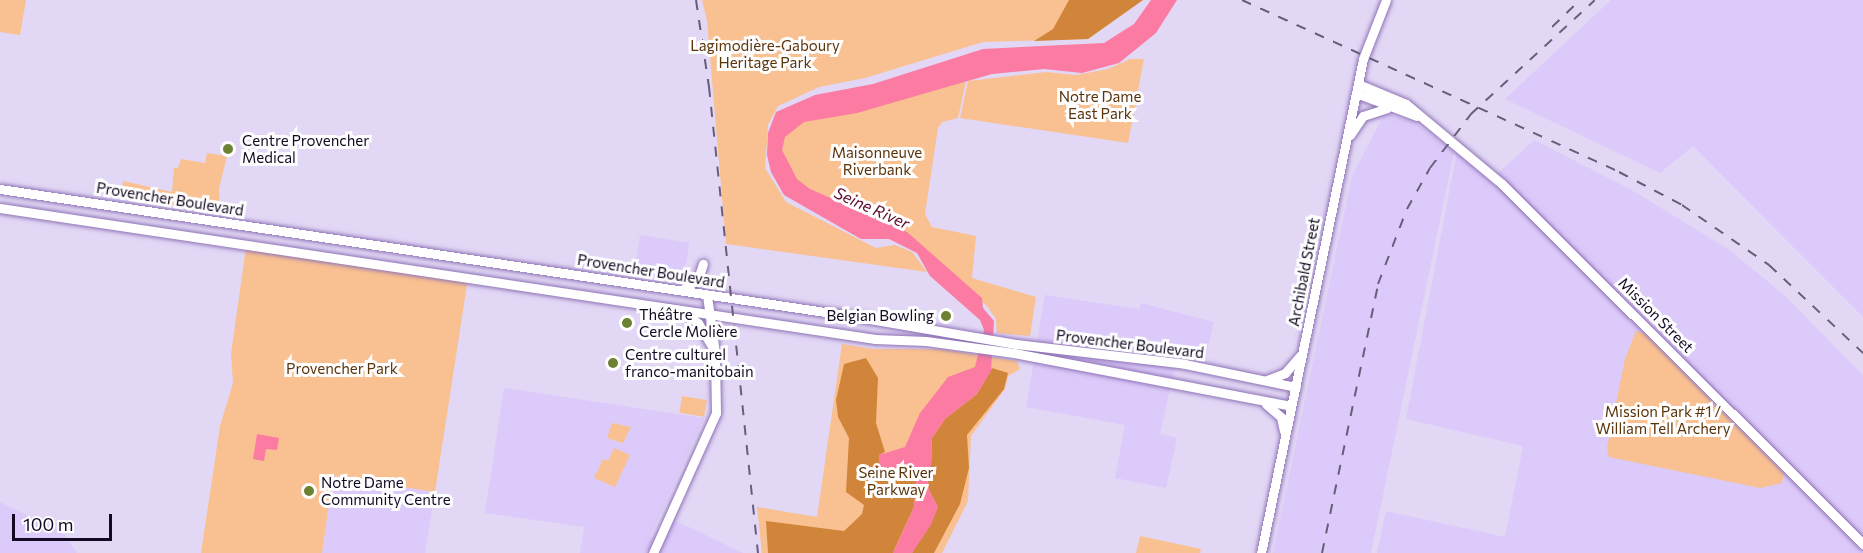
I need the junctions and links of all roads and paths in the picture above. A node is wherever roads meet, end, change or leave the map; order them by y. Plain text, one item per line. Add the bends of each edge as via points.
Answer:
1 (1386, 0) edge
2 (1357, 88) junction
3 (1389, 107) junction
4 (1420, 116) junction
5 (1347, 139) junction
6 (0, 189) edge
7 (0, 208) edge
8 (703, 264) dead end
9 (682, 290) junction
10 (707, 295) junction
11 (679, 309) junction
12 (711, 314) junction
13 (921, 329) junction
14 (961, 340) junction
15 (920, 341) junction
16 (1305, 348) junction
17 (1015, 349) junction
18 (715, 353) junction
19 (1264, 381) junction
20 (1296, 387) junction
21 (1259, 400) junction
22 (1292, 406) junction
23 (1285, 440) junction
24 (1863, 544) edge
25 (653, 553) edge
26 (1261, 553) edge

1 - 2 main road, Archibald Street via 1370,34
2 - 3 main road, Mission Street
2 - 4 main road, Mission Street via 1396,99
2 - 5 main road, Archibald Street
3 - 4 main road, Mission Street
3 - 5 main road via 1363,116
4 - 24 main road, Mission Street via 1546,226
5 - 16 main road, Archibald Street
6 - 9 main road, Provencher Boulevard
7 - 11 main road, Provencher Boulevard
8 - 9 main road via 698,279
9 - 10 main road, Provencher Boulevard
10 - 12 main road
10 - 13 main road, Provencher Boulevard
11 - 12 main road, Provencher Boulevard
11 - 18 main road via 698,323
12 - 15 main road, Provencher Boulevard via 875,339
12 - 18 main road
13 - 14 main road, Provencher Boulevard
13 - 15 main road
14 - 15 main road, Provencher Boulevard
14 - 17 main road, Provencher Boulevard
16 - 19 main road via 1285,373
16 - 20 main road, Archibald Street
17 - 19 main road, Provencher Boulevard via 1185,364
17 - 21 main road, Provencher Boulevard
18 - 25 main road via 715,419
19 - 20 main road, Provencher Boulevard
20 - 22 main road, Archibald Street
21 - 22 main road, Provencher Boulevard
21 - 23 main road via 1281,417
22 - 23 main road, Archibald Street
23 - 26 main road, Archibald Street

